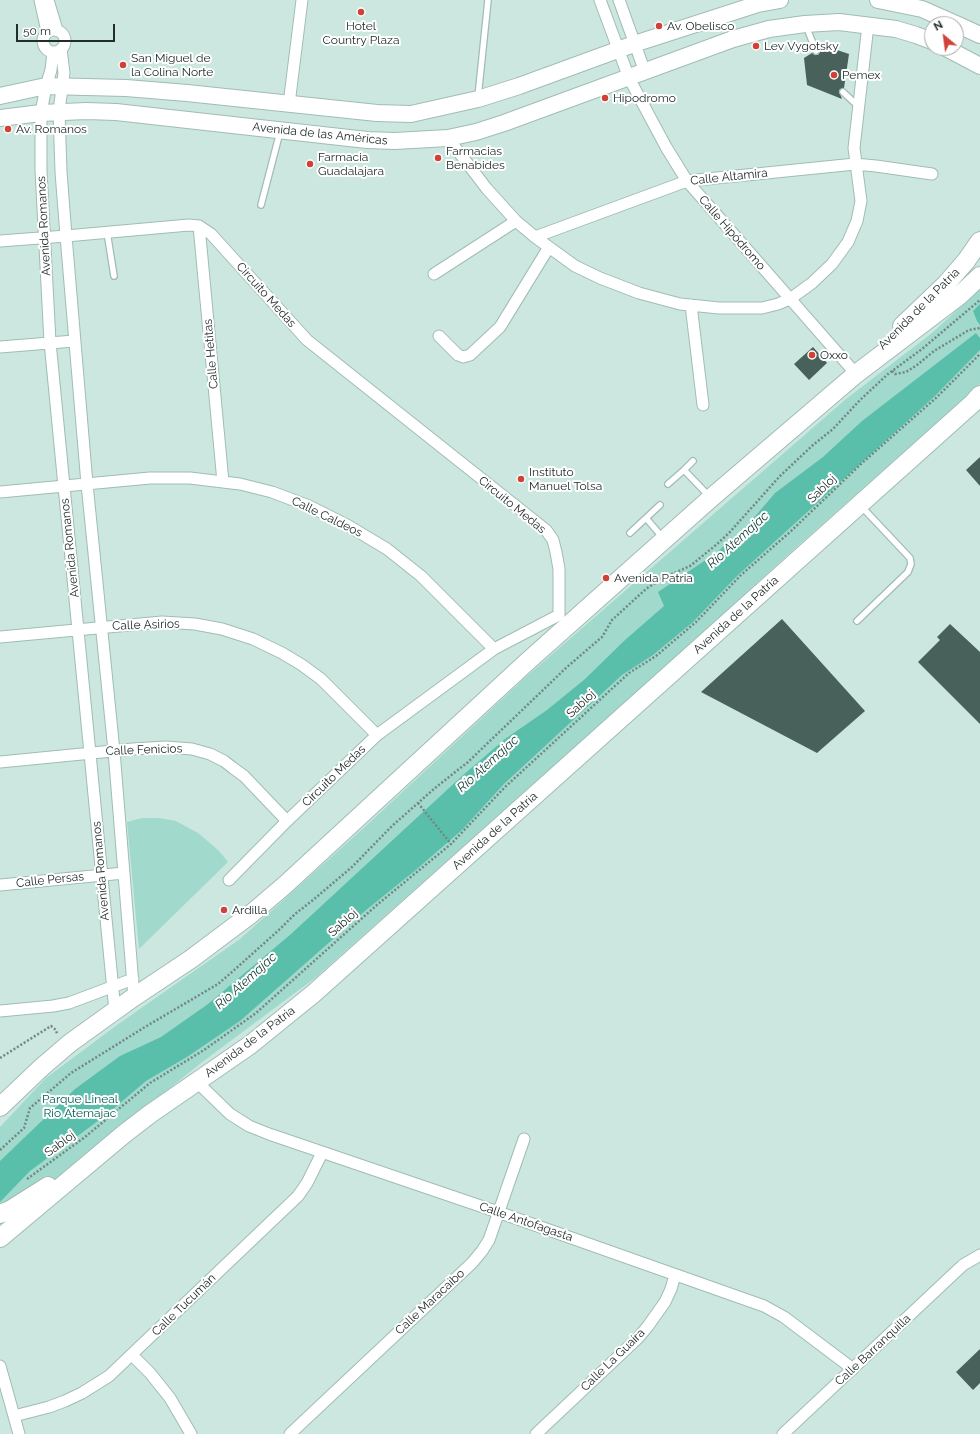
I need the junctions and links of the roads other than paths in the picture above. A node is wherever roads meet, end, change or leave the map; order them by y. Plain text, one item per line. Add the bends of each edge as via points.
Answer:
1 (40, 0) edge
2 (48, 0) edge
3 (302, 0) edge
4 (488, 0) edge
5 (600, 0) edge
6 (619, 0) edge
7 (780, 0) edge
8 (878, 0) edge
9 (938, 16) edge
10 (805, 24) junction
11 (868, 25) junction
12 (964, 28) edge
13 (52, 30) junction
14 (980, 35) edge
15 (924, 38) edge
16 (634, 44) junction
17 (618, 50) junction
18 (57, 51) junction
19 (816, 51) dead end
20 (961, 56) edge
21 (980, 66) edge
22 (645, 72) junction
23 (629, 78) junction
24 (63, 85) junction
25 (46, 86) junction
26 (843, 92) dead end
27 (0, 96) edge
28 (478, 99) junction
29 (289, 104) junction
30 (859, 107) junction
31 (41, 112) junction
32 (59, 112) junction
33 (0, 118) edge
34 (281, 130) junction
35 (448, 138) junction
36 (855, 164) junction
37 (932, 174) dead end
38 (687, 181) junction
39 (261, 205) dead end
40 (516, 221) junction
41 (199, 226) junction
42 (107, 232) junction
43 (66, 236) junction
44 (535, 237) junction
45 (45, 238) junction
46 (0, 240) edge
47 (980, 241) edge
48 (549, 248) junction
49 (434, 274) dead end
50 (114, 276) dead end
51 (980, 276) edge
52 (790, 299) junction
53 (691, 305) junction
54 (439, 336) dead end
55 (74, 340) junction
56 (50, 342) junction
57 (0, 347) edge
58 (856, 374) junction
59 (978, 399) edge
60 (703, 405) dead end
61 (693, 461) dead end
62 (684, 470) junction
63 (223, 482) junction
64 (87, 484) junction
65 (668, 484) dead end
66 (64, 486) junction
67 (0, 492) edge
68 (711, 498) junction
69 (660, 505) dead end
70 (859, 505) junction
71 (646, 518) junction
72 (630, 533) dead end
73 (665, 540) junction
74 (568, 617) junction
75 (857, 621) dead end
76 (102, 627) junction
77 (78, 629) junction
78 (0, 637) edge
79 (494, 649) junction
80 (377, 735) junction
81 (114, 751) junction
82 (89, 753) junction
83 (0, 762) edge
84 (287, 820) junction
85 (124, 873) junction
86 (101, 875) junction
87 (230, 880) dead end
88 (0, 885) edge
89 (133, 979) junction
90 (112, 987) junction
91 (134, 997) junction
92 (0, 1011) edge
93 (115, 1011) junction
94 (197, 1082) junction
95 (22, 1085) junction
96 (0, 1107) edge
97 (0, 1121) edge
98 (524, 1139) dead end
99 (322, 1153) junction
100 (94, 1159) junction
101 (5, 1212) edge
102 (498, 1212) junction
103 (0, 1238) edge
104 (980, 1255) edge
105 (675, 1275) junction
106 (132, 1355) junction
107 (0, 1366) edge
108 (853, 1369) junction
109 (14, 1416) junction
110 (19, 1434) edge
111 (191, 1434) edge
112 (290, 1434) edge
113 (536, 1434) edge
114 (783, 1434) edge

1 - 13 street
2 - 13 street
3 - 29 street
4 - 28 lane
5 - 17 street, Calle Hipódromo
6 - 16 street
7 - 16 main road via 758,4
8 - 9 main road via 922,9
10 - 11 main road, Avenida de las Américas via 839,22
10 - 19 lane
10 - 22 main road, Avenida de las Américas via 769,29 733,39
11 - 15 main road, Avenida de las Américas via 896,29
11 - 30 street
12 - 14 main road
13 - 18 street via 62,33 65,38 65,44
13 - 18 street via 43,38 43,45 46,49
16 - 17 main road
16 - 22 street
17 - 23 street, Calle Hipódromo
17 - 28 main road
18 - 24 street, Avenida Romanos via 64,61
18 - 25 street, Avenida Romanos
20 - 21 main road
22 - 23 main road, Avenida de las Américas
23 - 35 main road, Avenida de las Américas via 504,123
23 - 38 street, Calle Hipódromo
24 - 25 main road
24 - 29 main road via 187,93
24 - 32 street, Avenida Romanos
25 - 27 main road
25 - 31 street, Avenida Romanos
26 - 30 lane
28 - 29 main road via 411,114
30 - 36 street via 854,148
31 - 32 main road, Avenida de las Américas
31 - 33 main road, Avenida de las Américas
31 - 45 street, Avenida Romanos
32 - 34 main road, Avenida de las Américas via 116,112
32 - 43 street, Avenida Romanos
34 - 35 main road, Avenida de las Américas via 367,140
34 - 39 lane
35 - 40 street via 487,189
36 - 37 street, Calle Altamira
36 - 38 street, Calle Altamira
36 - 52 street via 861,201 857,221 848,242 832,264
38 - 44 street, Calle Altamira
38 - 52 street, Calle Hipódromo
40 - 44 street
40 - 49 street
41 - 42 street
41 - 63 street, Calle Hetitas
41 - 74 street, Circuito Medas via 211,234 307,340 546,530 553,540
42 - 43 street
42 - 50 lane
43 - 45 street
43 - 55 street, Avenida Romanos
44 - 48 street
45 - 46 street
45 - 56 street, Avenida Romanos
47 - 58 main road, Avenida de la Patria via 946,284 884,342
48 - 53 street via 575,266 600,278 639,293
48 - 54 street via 500,328 470,355 458,355
51 - 58 main road, Avenida de la Patria via 960,295
52 - 53 street via 762,308
52 - 58 street, Calle Hipódromo
53 - 60 street
55 - 56 street
55 - 64 street, Avenida Romanos
56 - 57 street
56 - 66 street, Avenida Romanos
58 - 68 main road, Avenida de la Patria
59 - 70 main road, Avenida de la Patria
61 - 62 lane
62 - 65 lane
62 - 68 lane
63 - 64 street, Calle Caldeos via 171,478
63 - 79 street, Calle Caldeos via 272,492 302,503 387,549 421,576
64 - 66 street, Calle Caldeos
64 - 76 street, Avenida Romanos
66 - 67 street, Calle Caldeos
66 - 77 street, Avenida Romanos
68 - 73 main road, Avenida de la Patria
69 - 71 lane
70 - 75 lane via 910,558 911,564 908,572
70 - 94 main road, Avenida de la Patria via 313,994 250,1045
71 - 72 lane
71 - 73 lane
73 - 74 main road, Avenida de la Patria
74 - 79 street, Circuito Medas
74 - 91 main road, Avenida de la Patria via 285,885 191,959
76 - 77 street, Calle Asirios
76 - 80 street, Calle Asirios via 162,622 195,624 253,639 282,653 321,679
76 - 81 street, Avenida Romanos
77 - 78 street, Calle Asirios
77 - 82 street, Avenida Romanos
79 - 80 street, Circuito Medas
80 - 84 street, Circuito Medas
81 - 82 street, Calle Fenicios
81 - 84 street, Calle Fenicios via 166,747 192,749 210,754 244,776
81 - 85 street, Avenida Romanos
82 - 83 street, Calle Fenicios
82 - 86 street, Avenida Romanos
84 - 87 street, Circuito Medas
85 - 86 street, Calle Persas
85 - 89 street, Avenida Romanos
86 - 88 street, Calle Persas
86 - 90 street, Avenida Romanos
89 - 90 street
89 - 91 street, Avenida Romanos
90 - 92 street via 69,1003
90 - 93 street, Avenida Romanos
91 - 93 main road, Avenida de la Patria
93 - 95 main road, Avenida de la Patria via 70,1043
94 - 99 street, Calle Antofagasta via 230,1114 249,1126
94 - 100 main road, Avenida de la Patria via 150,1114
95 - 96 main road, Avenida de la Patria
95 - 97 main road
98 - 102 street, Calle Maracaibo
99 - 102 street, Calle Antofagasta
99 - 106 street, Calle Tucumán via 308,1183 298,1196
100 - 101 main road
100 - 103 main road, Avenida de la Patria
102 - 105 street, Calle Antofagasta
102 - 112 street, Calle Maracaibo via 489,1240 472,1262
104 - 108 street, Calle Barranquilla via 963,1266
105 - 108 street, Calle Antofagasta via 774,1311
105 - 113 street, Calle La Guaira via 665,1302 643,1332
106 - 109 street, Calle Tucumán via 109,1376 82,1393 49,1408
106 - 111 street via 170,1398
107 - 109 street
108 - 114 street, Calle Barranquilla
109 - 110 street

